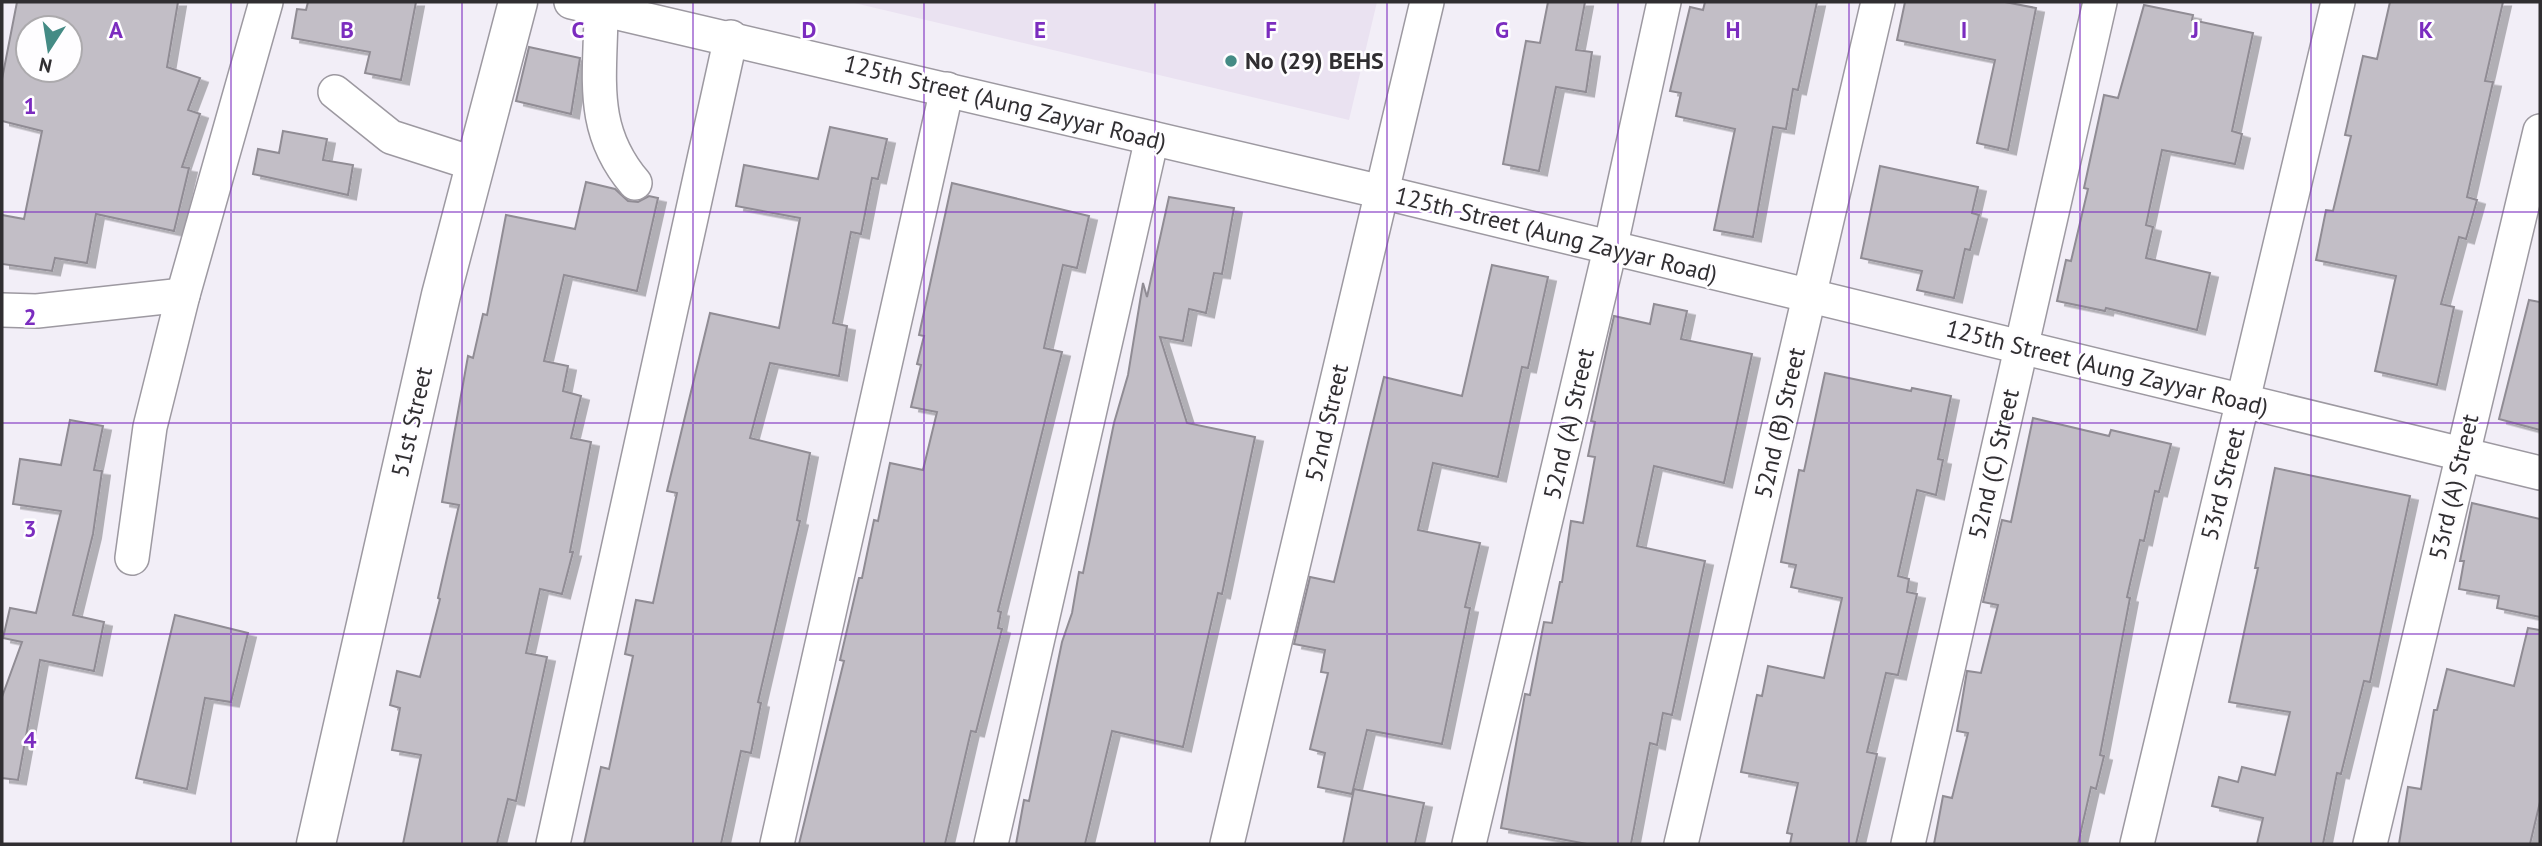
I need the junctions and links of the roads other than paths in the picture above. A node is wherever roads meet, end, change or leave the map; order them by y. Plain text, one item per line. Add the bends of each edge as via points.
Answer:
1 (265, 2) edge
2 (518, 2) edge
3 (1427, 2) edge
4 (1664, 2) edge
5 (1878, 2) edge
6 (2100, 2) edge
7 (2338, 2) edge
8 (586, 5) edge
9 (731, 37) junction
10 (947, 89) junction
11 (335, 92) dead end
12 (2540, 131) edge
13 (1152, 138) junction
14 (475, 164) junction
15 (635, 183) dead end
16 (1382, 192) junction
17 (1610, 249) junction
18 (183, 295) junction
19 (1810, 297) junction
20 (2, 310) edge
21 (2021, 347) junction
22 (2243, 401) junction
23 (2461, 454) junction
24 (2540, 473) edge
25 (132, 558) dead end
26 (316, 844) edge
27 (553, 844) edge
28 (777, 844) edge
29 (991, 844) edge
30 (1227, 844) edge
31 (1469, 844) edge
32 (1681, 844) edge
33 (1908, 844) edge
34 (2137, 844) edge
35 (2370, 844) edge

1 - 18 street
2 - 14 street, 51st Street
3 - 16 street, 52nd Street
4 - 17 street, 52nd (A) Street
5 - 19 street, 52nd (B) Street
6 - 21 street, 52nd (C) Street
7 - 22 street, 53rd Street
8 - 9 street, 125th Street (Aung Zayyar Road)
8 - 15 street via 601,121 612,151
9 - 10 street, 125th Street (Aung Zayyar Road)
9 - 27 street
10 - 13 street, 125th Street (Aung Zayyar Road)
10 - 28 street
11 - 14 street via 391,137
12 - 23 street, 53rd (A) Street
13 - 16 street, 125th Street (Aung Zayyar Road)
13 - 29 street
14 - 26 street, 51st Street
16 - 17 street, 125th Street (Aung Zayyar Road)
16 - 30 street, 52nd Street
17 - 19 street, 125th Street (Aung Zayyar Road)
17 - 31 street, 52nd (A) Street
18 - 20 street via 37,311
18 - 25 street via 150,427
19 - 21 street, 125th Street (Aung Zayyar Road)
19 - 32 street, 52nd (B) Street
21 - 22 street, 125th Street (Aung Zayyar Road)
21 - 33 street, 52nd (C) Street
22 - 23 street, 125th Street (Aung Zayyar Road)
22 - 34 street, 53rd Street
23 - 24 street, 125th Street (Aung Zayyar Road)
23 - 35 street, 53rd (A) Street

